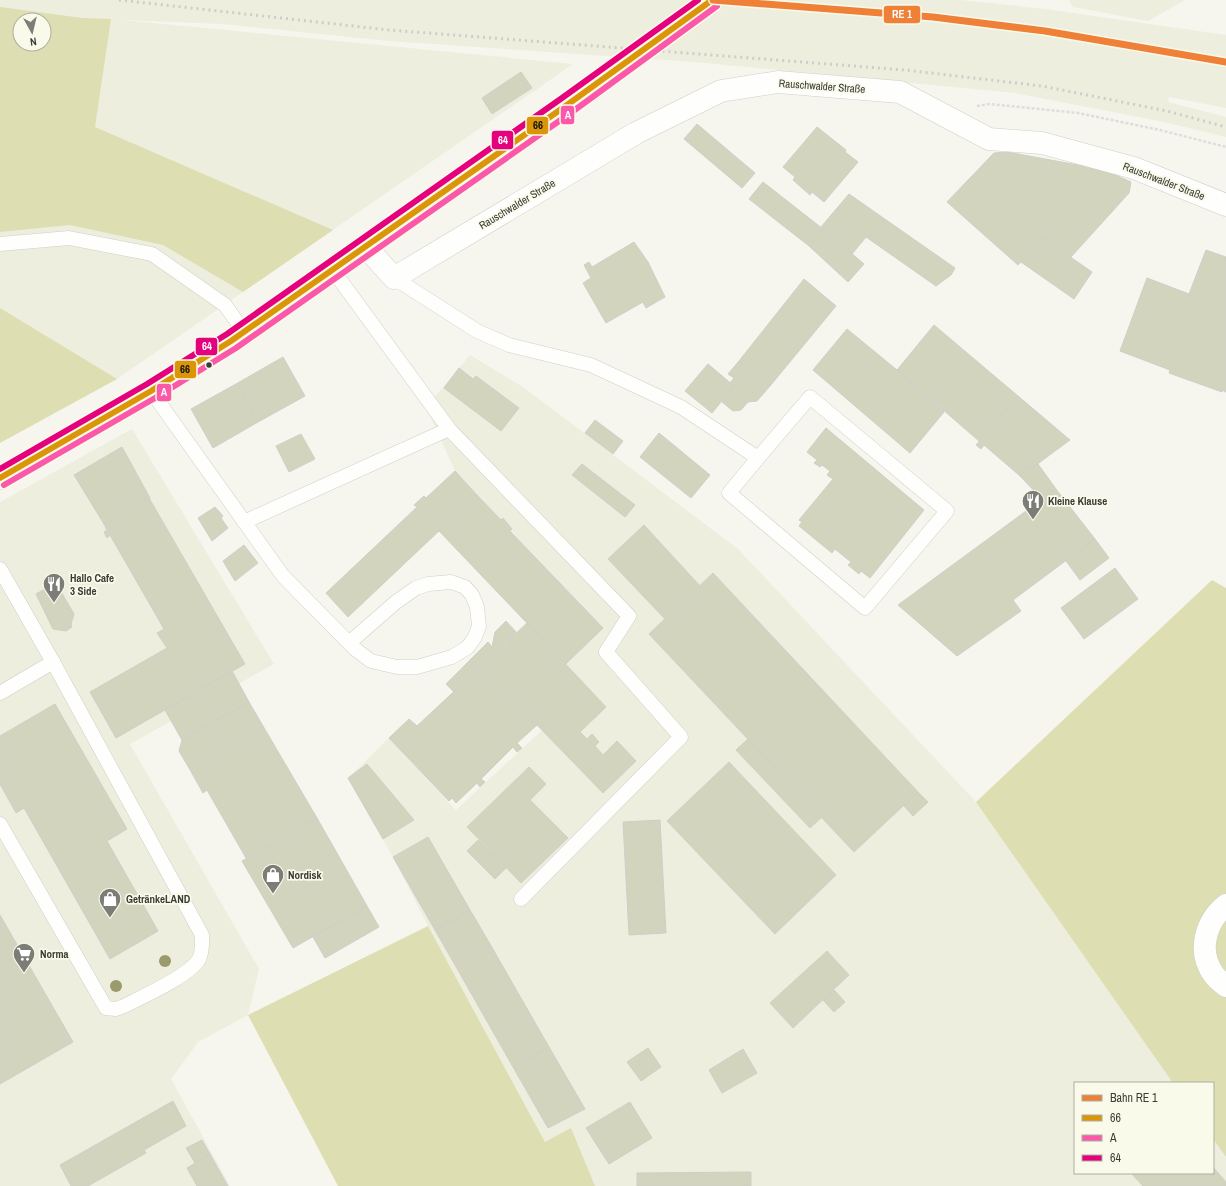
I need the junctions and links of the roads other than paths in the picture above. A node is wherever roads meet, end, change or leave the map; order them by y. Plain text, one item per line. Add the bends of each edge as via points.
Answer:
1 (712, 0) edge
2 (1226, 205) edge
3 (0, 244) edge
4 (365, 246) junction
5 (332, 269) junction
6 (394, 278) junction
7 (244, 332) junction
8 (151, 391) junction
9 (449, 429) junction
10 (758, 458) junction
11 (0, 478) edge
12 (244, 522) junction
13 (0, 569) edge
14 (349, 643) junction
15 (54, 662) junction
16 (0, 693) edge
17 (0, 824) edge
18 (521, 899) dead end
19 (1226, 905) edge
20 (1226, 986) edge

1 - 4 street via 568,105
2 - 6 street, Rauschwalder Straße via 1134,168 1042,144 989,139 900,92 778,82 721,90 636,132
3 - 7 lane via 69,238 152,254 225,305
4 - 5 street
4 - 6 street
5 - 7 street
5 - 9 lane
6 - 10 lane via 477,331 509,345 591,364 681,407
7 - 8 street
8 - 11 street
8 - 12 lane
9 - 12 lane
9 - 18 lane via 629,616 606,652 681,737
10 - 10 lane via 810,397 946,511 865,608 728,493
12 - 14 lane via 283,576
13 - 15 lane
14 - 14 lane via 396,602 416,588 428,584 452,582 465,587 477,607 479,626 468,647 452,657 436,662 417,667 397,668 371,661
15 - 16 lane
15 - 17 lane via 202,935 199,960 182,975 124,1006 116,1009 106,1008
19 - 20 street via 1215,913 1208,925 1205,942 1206,959 1214,976

